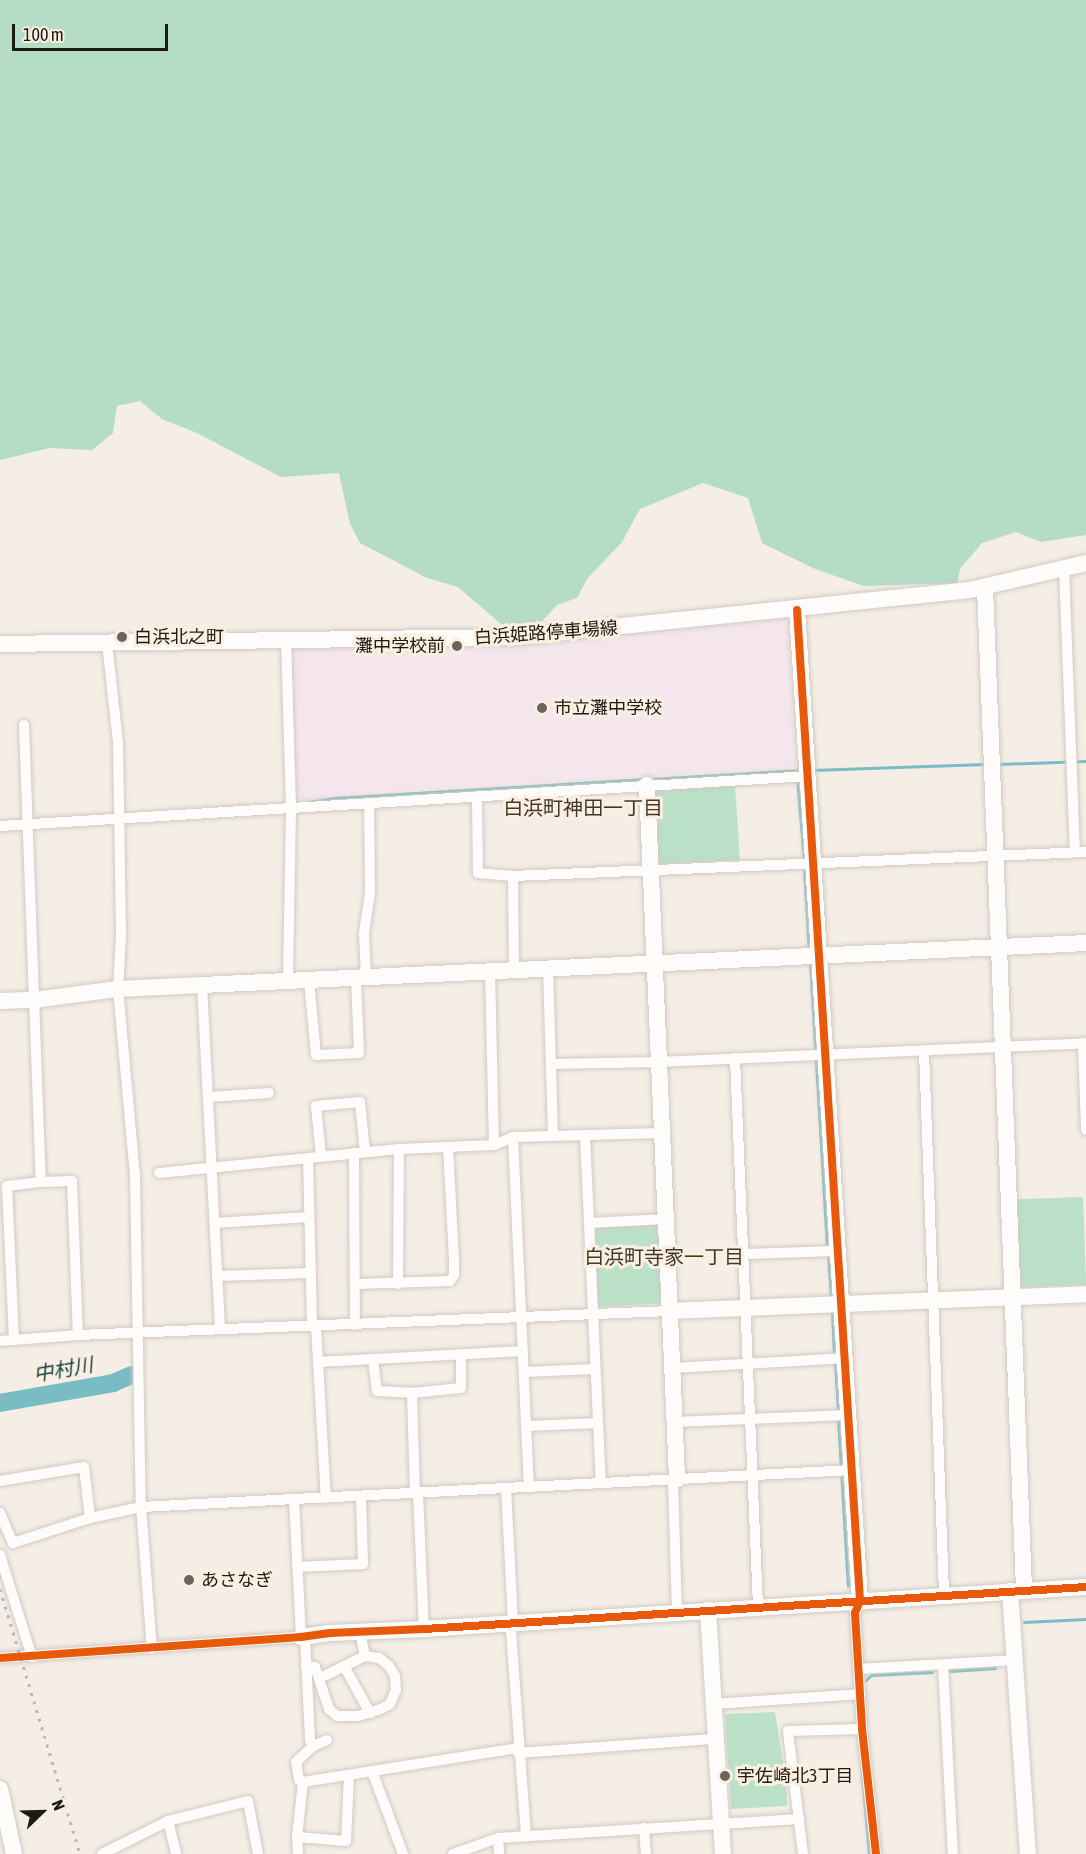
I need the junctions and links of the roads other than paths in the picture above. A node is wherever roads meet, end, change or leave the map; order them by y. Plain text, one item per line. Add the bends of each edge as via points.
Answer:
1 (1086, 563) edge
2 (1064, 568) junction
3 (985, 588) junction
4 (797, 610) junction
5 (286, 639) junction
6 (107, 643) junction
7 (0, 644) edge
8 (24, 725) dead end
9 (804, 773) junction
10 (647, 785) junction
11 (477, 796) junction
12 (369, 803) junction
13 (291, 804) junction
14 (119, 820) junction
15 (28, 825) junction
16 (0, 826) edge
17 (1080, 852) edge
18 (994, 855) junction
19 (807, 863) junction
20 (651, 869) junction
21 (513, 876) junction
22 (1086, 943) edge
23 (998, 949) junction
24 (820, 955) junction
25 (653, 962) junction
26 (548, 967) junction
27 (514, 969) junction
28 (490, 970) junction
29 (361, 977) junction
30 (309, 980) junction
31 (288, 981) junction
32 (202, 985) junction
33 (118, 990) junction
34 (34, 1000) junction
35 (0, 1001) edge
36 (1084, 1043) edge
37 (1002, 1046) junction
38 (924, 1051) junction
39 (827, 1054) junction
40 (735, 1058) junction
41 (658, 1062) junction
42 (551, 1064) junction
43 (269, 1093) dead end
44 (208, 1096) junction
45 (1086, 1130) edge
46 (662, 1133) junction
47 (585, 1135) junction
48 (553, 1136) junction
49 (513, 1137) junction
50 (494, 1145) junction
51 (448, 1147) junction
52 (399, 1149) junction
53 (359, 1153) junction
54 (321, 1156) junction
55 (308, 1159) junction
56 (212, 1169) junction
57 (159, 1173) dead end
58 (41, 1182) junction
59 (309, 1217) junction
60 (666, 1219) junction
61 (214, 1223) junction
62 (589, 1223) junction
63 (830, 1251) junction
64 (743, 1254) junction
65 (310, 1273) junction
66 (217, 1276) junction
67 (355, 1284) junction
68 (398, 1284) junction
69 (933, 1294) junction
70 (1086, 1294) edge
71 (1013, 1297) junction
72 (833, 1305) junction
73 (747, 1308) junction
74 (670, 1311) junction
75 (593, 1314) junction
76 (522, 1317) junction
77 (355, 1325) junction
78 (314, 1327) junction
79 (220, 1329) junction
80 (138, 1333) junction
81 (78, 1335) junction
82 (15, 1340) junction
83 (0, 1341) edge
84 (523, 1352) junction
85 (461, 1355) junction
86 (844, 1358) junction
87 (373, 1359) junction
88 (318, 1362) junction
89 (748, 1365) junction
90 (673, 1368) junction
91 (594, 1369) junction
92 (524, 1372) junction
93 (412, 1393) junction
94 (848, 1415) junction
95 (750, 1419) junction
96 (675, 1422) junction
97 (597, 1424) junction
98 (526, 1426) junction
99 (844, 1471) junction
100 (752, 1476) junction
101 (675, 1479) junction
102 (0, 1481) edge
103 (601, 1483) junction
104 (529, 1487) junction
105 (506, 1488) junction
106 (416, 1493) junction
107 (361, 1496) junction
108 (326, 1498) junction
109 (294, 1499) junction
110 (141, 1507) junction
111 (0, 1513) edge
112 (90, 1518) junction
113 (13, 1543) junction
114 (0, 1553) edge
115 (297, 1567) junction
116 (1086, 1587) edge
117 (1017, 1591) junction
118 (944, 1595) junction
119 (860, 1601) junction
120 (758, 1607) junction
121 (708, 1610) junction
122 (677, 1612) junction
123 (513, 1622) junction
124 (424, 1629) junction
125 (360, 1631) junction
126 (303, 1637) junction
127 (152, 1648) junction
128 (365, 1656) junction
129 (32, 1657) junction
130 (0, 1658) edge
131 (1016, 1660) junction
132 (306, 1665) junction
133 (943, 1665) junction
134 (344, 1666) junction
135 (859, 1669) junction
136 (320, 1678) junction
137 (861, 1694) junction
138 (714, 1704) junction
139 (370, 1713) junction
140 (862, 1729) junction
141 (716, 1739) junction
142 (327, 1740) dead end
143 (313, 1746) junction
144 (518, 1751) junction
145 (372, 1771) junction
146 (349, 1775) junction
147 (303, 1782) junction
148 (0, 1789) edge
149 (799, 1819) junction
150 (168, 1821) junction
151 (722, 1823) junction
152 (644, 1828) junction
153 (526, 1836) junction
154 (297, 1837) junction
155 (498, 1838) junction
156 (14, 1854) edge
157 (102, 1854) edge
158 (176, 1854) edge
159 (258, 1854) edge
160 (298, 1854) edge
161 (403, 1854) edge
162 (453, 1854) edge
163 (499, 1854) edge
164 (646, 1854) edge
165 (723, 1854) edge
166 (803, 1854) edge
167 (876, 1854) edge
168 (953, 1854) edge
169 (1028, 1854) edge

1 - 2 street, 白浜姫路停車場線
2 - 3 street, 白浜姫路停車場線
2 - 17 street
3 - 4 street, 白浜姫路停車場線
3 - 18 street
4 - 5 street, 白浜姫路停車場線 via 516,638
4 - 9 street
5 - 6 street, 白浜姫路停車場線
5 - 13 street
6 - 7 street, 白浜姫路停車場線
6 - 14 street via 118,742
8 - 15 street
9 - 10 street
9 - 19 street
10 - 11 street
10 - 20 street
11 - 12 street
11 - 21 street via 478,873
12 - 13 street
12 - 29 street via 370,893
13 - 14 street
13 - 31 street
14 - 15 street
14 - 33 street
15 - 16 street
15 - 34 street
17 - 18 street
18 - 19 street
18 - 23 street
19 - 20 street
19 - 24 street
20 - 21 street
20 - 25 street
21 - 27 street
22 - 23 street
23 - 24 street
23 - 37 street
24 - 25 street
24 - 39 street
25 - 26 street
25 - 41 street
26 - 27 street
26 - 42 street
27 - 28 street
28 - 29 street
28 - 50 street
29 - 30 street
29 - 30 street via 359,1053 316,1055
30 - 31 street
31 - 32 street
32 - 33 street
32 - 44 street
33 - 34 street
33 - 80 street via 135,1176
34 - 35 street
34 - 58 street
36 - 37 street
36 - 45 street
37 - 38 street
37 - 71 street
38 - 39 street
38 - 69 street
39 - 40 street
39 - 63 street
40 - 41 street
40 - 64 street
41 - 42 street
41 - 46 street
42 - 48 street
43 - 44 street
44 - 56 street
46 - 47 street
46 - 60 street
47 - 48 street
47 - 62 street
48 - 49 street
49 - 50 street
49 - 76 street
50 - 51 street
51 - 52 street
51 - 68 street via 453,1275 450,1281
52 - 53 street
52 - 68 street
53 - 54 street
53 - 54 street via 360,1102 316,1106
53 - 67 street
54 - 55 street
55 - 56 street
55 - 59 street
56 - 57 street
56 - 61 street
58 - 81 street via 72,1181
58 - 82 street via 7,1186
59 - 61 street
59 - 65 street
60 - 62 street
60 - 74 street
61 - 66 street
62 - 75 street
63 - 64 street
63 - 72 street
64 - 73 street
65 - 66 street
65 - 78 street
66 - 79 street
67 - 68 street
67 - 77 street
69 - 71 street
69 - 72 street
69 - 118 street
70 - 71 street
71 - 117 street
72 - 73 street
72 - 86 street
73 - 74 street
73 - 89 street
74 - 75 street
74 - 90 street
75 - 76 street
75 - 91 street
76 - 77 street
76 - 84 street
77 - 78 street
78 - 79 street
78 - 88 street
79 - 80 street
80 - 81 street
80 - 110 street
81 - 82 street
82 - 83 street
84 - 85 street
84 - 92 street
85 - 87 street
85 - 93 street via 461,1388
86 - 89 street
86 - 94 street
87 - 88 street
87 - 93 street via 377,1391
88 - 108 street
89 - 90 street
89 - 95 street
90 - 96 street
91 - 92 street
91 - 97 street
92 - 98 street
93 - 106 street
94 - 95 street
94 - 99 street
95 - 96 street
95 - 100 street
96 - 101 street
97 - 98 street
97 - 103 street
98 - 104 street
99 - 100 street
99 - 119 street
100 - 101 street
100 - 120 street
101 - 103 street
101 - 122 street
102 - 112 street via 84,1467
103 - 104 street
104 - 105 street
105 - 106 street
105 - 123 street
106 - 107 street
106 - 124 street
107 - 108 street
107 - 115 street via 363,1564
108 - 109 street
109 - 110 street
109 - 115 street
110 - 112 street
110 - 127 street
111 - 113 street
112 - 113 street
113 - 114 street
114 - 129 street
115 - 126 street
116 - 117 street
117 - 118 street
117 - 131 street
118 - 119 street
119 - 120 street
119 - 135 street via 855,1613
120 - 121 street
121 - 122 street
121 - 138 street
122 - 123 street
123 - 124 street
123 - 144 street
124 - 125 street
125 - 126 street
125 - 128 street
126 - 127 street
126 - 132 street
127 - 129 street
128 - 134 street
128 - 139 street via 379,1658 395,1676 396,1690 390,1704
129 - 130 street
131 - 133 street
131 - 169 street
132 - 136 street via 315,1667
132 - 143 street
133 - 135 street
133 - 168 street
134 - 136 street
134 - 139 street
135 - 137 street
136 - 139 street via 329,1709 337,1716
137 - 138 street
137 - 140 street
138 - 141 street
140 - 149 street via 788,1731
140 - 167 street
141 - 144 street
141 - 151 street
142 - 143 street
143 - 147 street via 296,1762 299,1780
144 - 145 street
144 - 153 street
145 - 146 street
145 - 161 street
146 - 147 street
146 - 154 street via 346,1840
147 - 154 street
148 - 156 street
149 - 151 street
149 - 166 street
150 - 157 street
150 - 158 street
150 - 159 street via 248,1801
151 - 152 street
151 - 165 street
152 - 153 street
152 - 164 street
153 - 155 street
154 - 160 street
155 - 162 street
155 - 163 street

